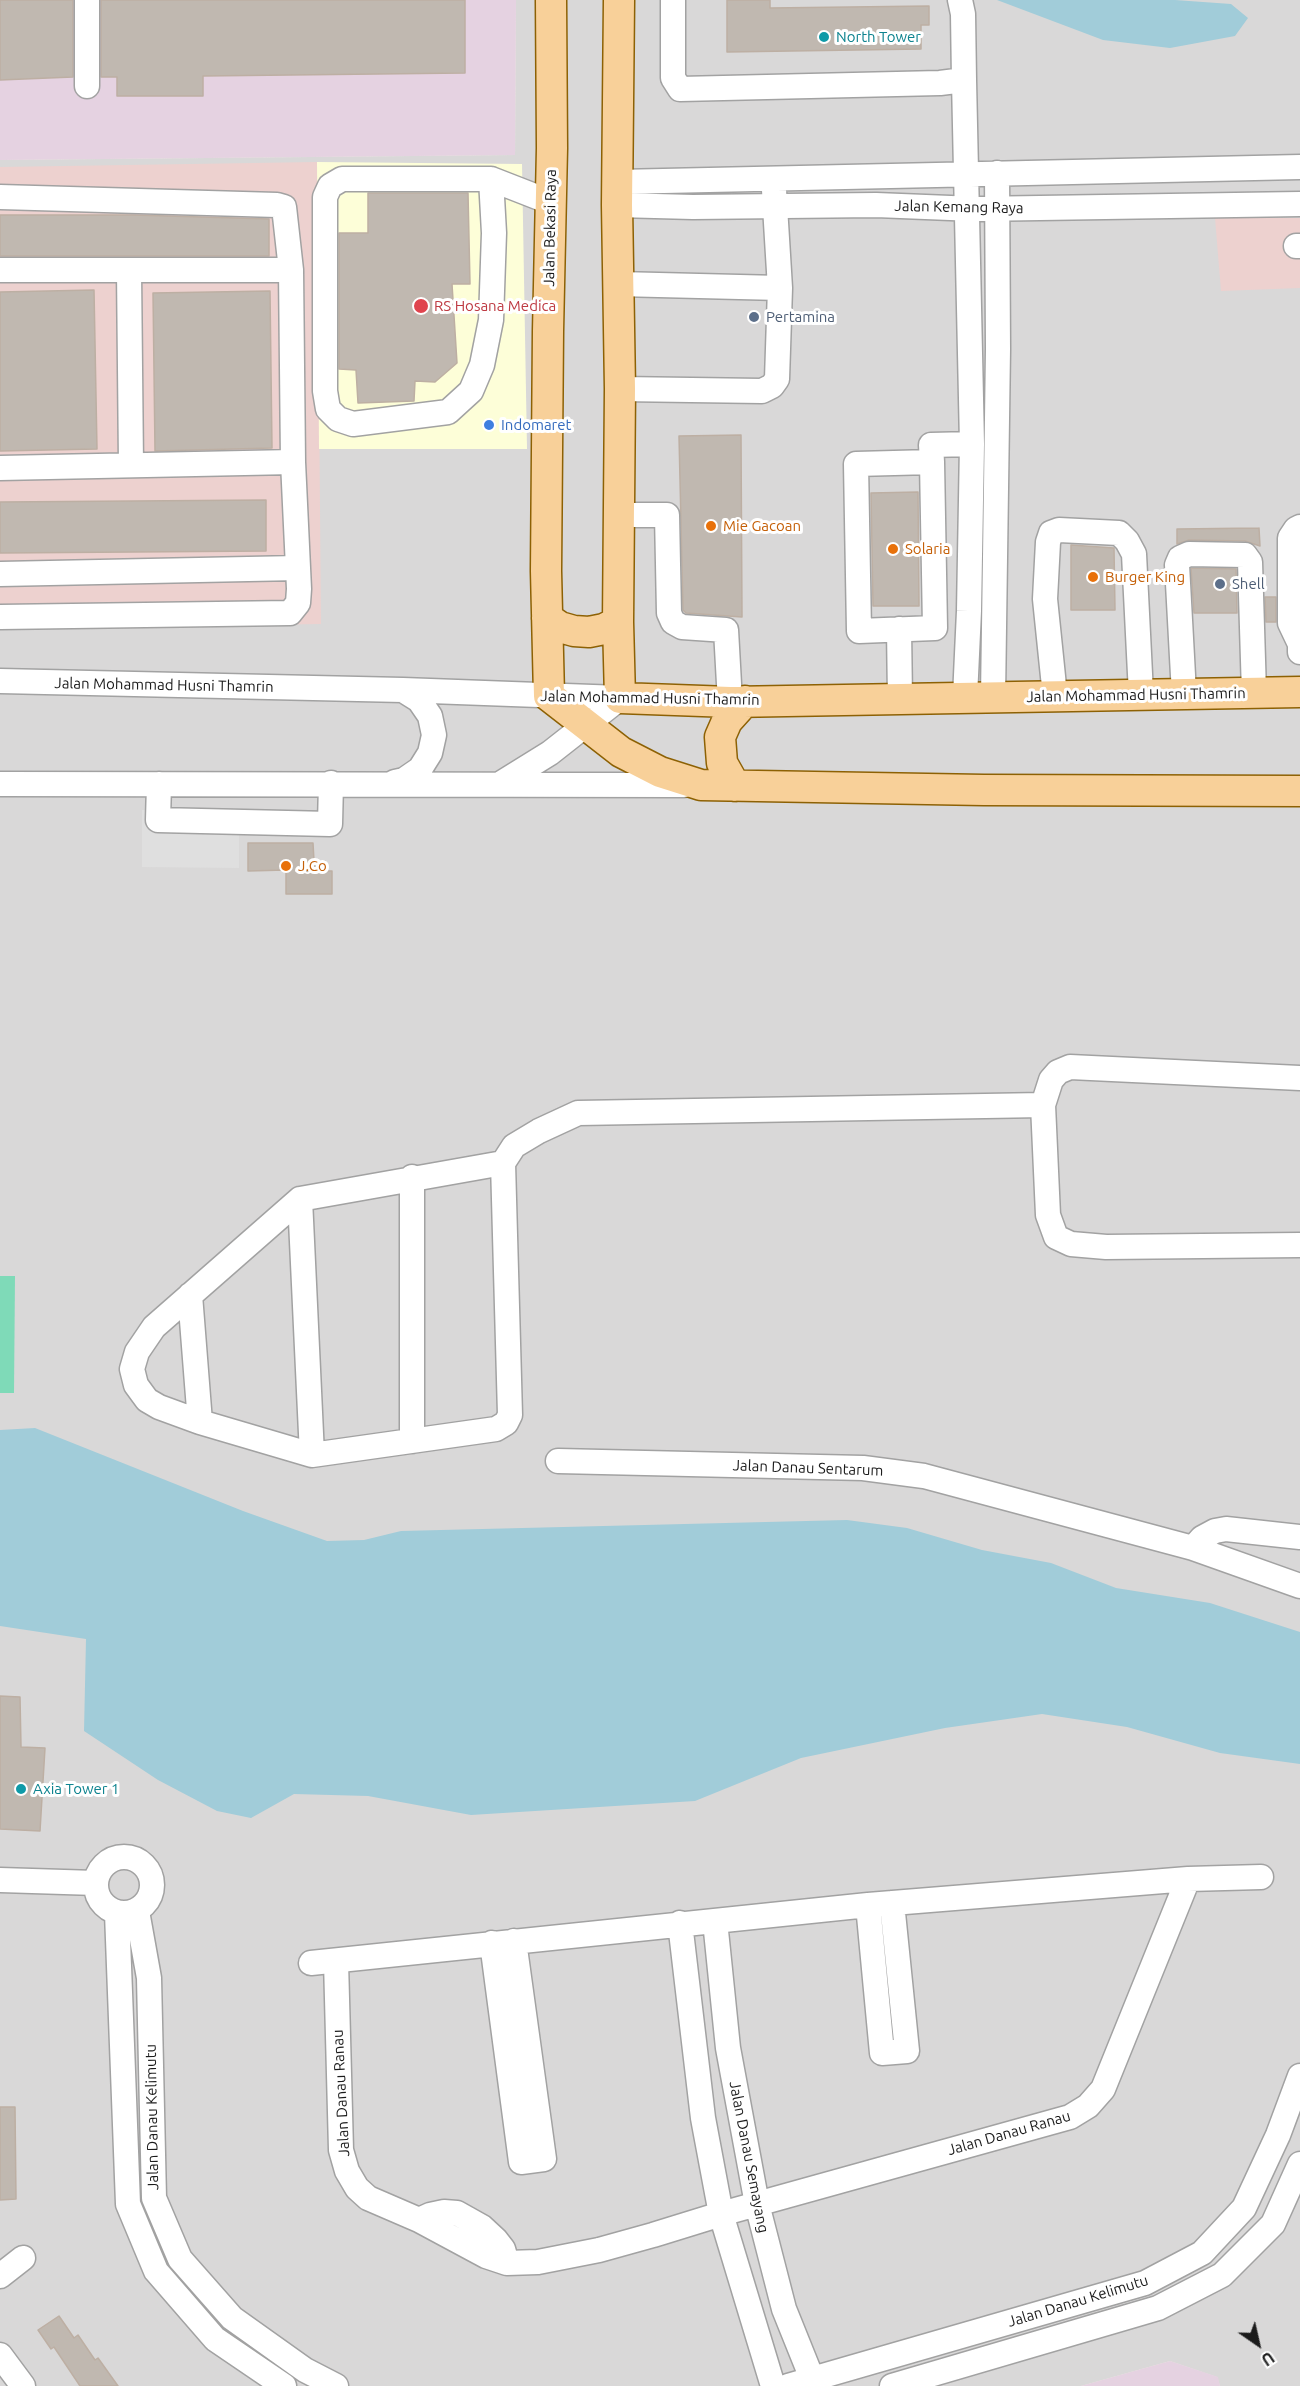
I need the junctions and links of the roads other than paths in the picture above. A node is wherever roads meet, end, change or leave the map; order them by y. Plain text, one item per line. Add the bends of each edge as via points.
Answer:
1 (87, 0) edge
2 (551, 0) edge
3 (619, 0) edge
4 (673, 0) edge
5 (960, 0) edge
6 (964, 80) junction
7 (87, 86) dead end
8 (1300, 167) edge
9 (997, 173) junction
10 (967, 174) junction
11 (773, 178) junction
12 (491, 179) junction
13 (618, 193) junction
14 (0, 197) edge
15 (550, 202) junction
16 (1300, 204) edge
17 (777, 205) junction
18 (966, 208) junction
19 (998, 208) junction
20 (0, 270) edge
21 (291, 270) junction
22 (129, 272) junction
23 (618, 284) junction
24 (780, 288) junction
25 (998, 349) junction
26 (970, 351) junction
27 (620, 389) junction
28 (972, 444) junction
29 (294, 462) junction
30 (932, 462) junction
31 (131, 465) junction
32 (0, 468) edge
33 (618, 515) junction
34 (1300, 527) edge
35 (1300, 542) edge
36 (298, 568) junction
37 (0, 574) edge
38 (0, 617) edge
39 (547, 618) junction
40 (618, 622) junction
41 (899, 629) junction
42 (1300, 644) edge
43 (1300, 652) edge
44 (0, 681) edge
45 (403, 690) junction
46 (1300, 692) edge
47 (1254, 693) junction
48 (1141, 694) junction
49 (1184, 694) junction
50 (549, 696) junction
51 (1055, 696) junction
52 (979, 697) junction
53 (620, 698) junction
54 (900, 699) junction
55 (737, 701) junction
56 (586, 727) junction
57 (331, 783) junction
58 (0, 784) edge
59 (159, 784) junction
60 (385, 784) junction
61 (500, 784) junction
62 (701, 785) junction
63 (735, 786) junction
64 (1300, 791) edge
65 (1300, 1078) edge
66 (1043, 1105) junction
67 (503, 1163) junction
68 (412, 1177) junction
69 (300, 1199) junction
70 (1300, 1245) edge
71 (190, 1295) junction
72 (200, 1422) junction
73 (412, 1441) junction
74 (312, 1455) junction
75 (558, 1461) dead end
76 (1300, 1537) edge
77 (1193, 1548) junction
78 (1300, 1586) edge
79 (1262, 1877) dead end
80 (1188, 1879) junction
81 (0, 1880) edge
82 (96, 1883) junction
83 (892, 1902) junction
84 (868, 1905) junction
85 (127, 1912) junction
86 (715, 1921) junction
87 (680, 1923) junction
88 (503, 1942) junction
89 (336, 1961) junction
90 (311, 1963) dead end
91 (1300, 2076) edge
92 (1300, 2164) edge
93 (757, 2204) junction
94 (721, 2214) junction
95 (23, 2258) dead end
96 (0, 2276) edge
97 (0, 2355) edge
98 (301, 2378) edge
99 (814, 2382) edge
100 (23, 2386) edge
101 (284, 2386) edge
102 (336, 2386) edge
103 (773, 2386) edge
104 (788, 2386) edge
105 (892, 2386) edge

1 - 7 street
2 - 15 main road, Jalan Bekasi Raya
3 - 13 main road
4 - 6 street via 673,78 680,89
5 - 6 street
6 - 10 street
8 - 9 street, Jalan Kemang Raya
9 - 10 street, Jalan Kemang Raya
9 - 19 street
10 - 11 street, Jalan Kemang Raya
10 - 18 street
11 - 13 street, Jalan Kemang Raya
11 - 17 street
12 - 12 street via 491,321 482,365 471,391 448,412 353,424 338,419 327,409 325,391 325,197 330,186 342,179
12 - 15 street
13 - 17 street, Jalan Kemang Raya via 693,207
13 - 23 main road
14 - 21 street via 281,205 286,213
15 - 39 main road, Jalan Bekasi Raya
16 - 19 street, Jalan Kemang Raya
17 - 18 street, Jalan Kemang Raya
17 - 24 street
18 - 19 street, Jalan Kemang Raya
18 - 26 street
19 - 25 street
20 - 22 street
21 - 22 street
21 - 29 street
22 - 31 street
23 - 24 street
23 - 27 main road
24 - 27 street via 777,378 768,389
25 - 26 street
25 - 52 street
26 - 28 street
27 - 33 main road
28 - 30 street via 931,445
28 - 52 street
29 - 31 street
29 - 36 street
30 - 41 street via 935,628
30 - 41 street via 856,464 859,631
31 - 32 street
33 - 40 main road
33 - 55 street via 667,515 669,613 682,627 726,630
34 - 42 street via 1290,538 1290,623
35 - 42 street
36 - 37 street
36 - 38 street via 298,603 290,614
39 - 40 main road via 574,631 597,631
39 - 50 main road, Jalan Bekasi Raya
40 - 53 main road
41 - 54 street
42 - 43 street
44 - 45 street, Jalan Mohammad Husni Thamrin
45 - 50 street, Jalan Mohammad Husni Thamrin
45 - 60 street via 425,708 434,735 430,753 420,769 404,780
46 - 47 main road, Jalan Mohammad Husni Thamrin
47 - 49 main road, Jalan Mohammad Husni Thamrin
47 - 49 street via 1250,562 1245,555 1189,554 1180,558 1177,565
48 - 49 main road, Jalan Mohammad Husni Thamrin
48 - 51 main road, Jalan Mohammad Husni Thamrin
48 - 51 street via 1134,554 1119,533 1059,530 1051,533 1048,542 1045,599
50 - 53 street, Jalan Mohammad Husni Thamrin
50 - 56 main road
51 - 52 main road, Jalan Mohammad Husni Thamrin
52 - 54 main road, Jalan Mohammad Husni Thamrin
53 - 55 main road, Jalan Mohammad Husni Thamrin
53 - 56 street
54 - 55 main road, Jalan Mohammad Husni Thamrin
55 - 63 main road via 720,736 722,763
56 - 61 street
56 - 62 main road via 650,767
57 - 59 street
57 - 59 street via 330,824 158,820
57 - 60 street
58 - 59 street
60 - 61 street
61 - 62 street
62 - 63 main road
63 - 64 main road
65 - 66 street via 1070,1067 1051,1080
66 - 67 street via 578,1113 514,1146
66 - 70 street via 1048,1215 1056,1238 1071,1244 1106,1247
67 - 68 street
67 - 73 street via 510,1415 496,1429
68 - 69 street
68 - 73 street
69 - 71 street
69 - 74 street
71 - 72 street
71 - 72 street via 154,1327 137,1352 132,1369 136,1385 147,1400
72 - 74 street
73 - 74 street
75 - 77 street, Jalan Danau Sentarum via 863,1468 924,1476
76 - 77 street via 1226,1529 1202,1538
77 - 78 street, Jalan Danau Sentarum
79 - 80 street
80 - 83 street
80 - 93 street, Jalan Danau Ranau via 1103,2089 1088,2106 1070,2117
81 - 82 street
82 - 85 street via 101,1902
82 - 85 street via 104,1865 122,1857 141,1862 152,1878 150,1897
83 - 84 street
83 - 84 street via 907,2050 882,2053
84 - 86 street
85 - 98 street, Jalan Danau Kelimutu via 149,1978 154,2198 180,2259 232,2318
85 - 101 street, Jalan Danau Kelimutu via 128,2204 156,2271 215,2339
86 - 87 street
86 - 93 street, Jalan Danau Semayang via 728,2048
87 - 88 street
87 - 94 street via 703,2118
88 - 88 street via 544,2159 521,2162
88 - 89 street
89 - 90 street
89 - 94 street, Jalan Danau Ranau via 341,2150 347,2171 368,2198 418,2220 444,2212 457,2213 482,2227 503,2249 507,2263 538,2262 599,2250
91 - 99 street, Jalan Danau Kelimutu via 1244,2208 1202,2253 1145,2283
92 - 105 street, Jalan Danau Kelimutu via 1273,2224 1222,2275 1158,2308
93 - 94 street, Jalan Danau Ranau
93 - 99 street, Jalan Danau Semayang via 784,2309
94 - 103 street
95 - 96 street
97 - 100 street
98 - 102 street, Jalan Danau Kelimutu
99 - 104 street, Jalan Danau Kelimutu

